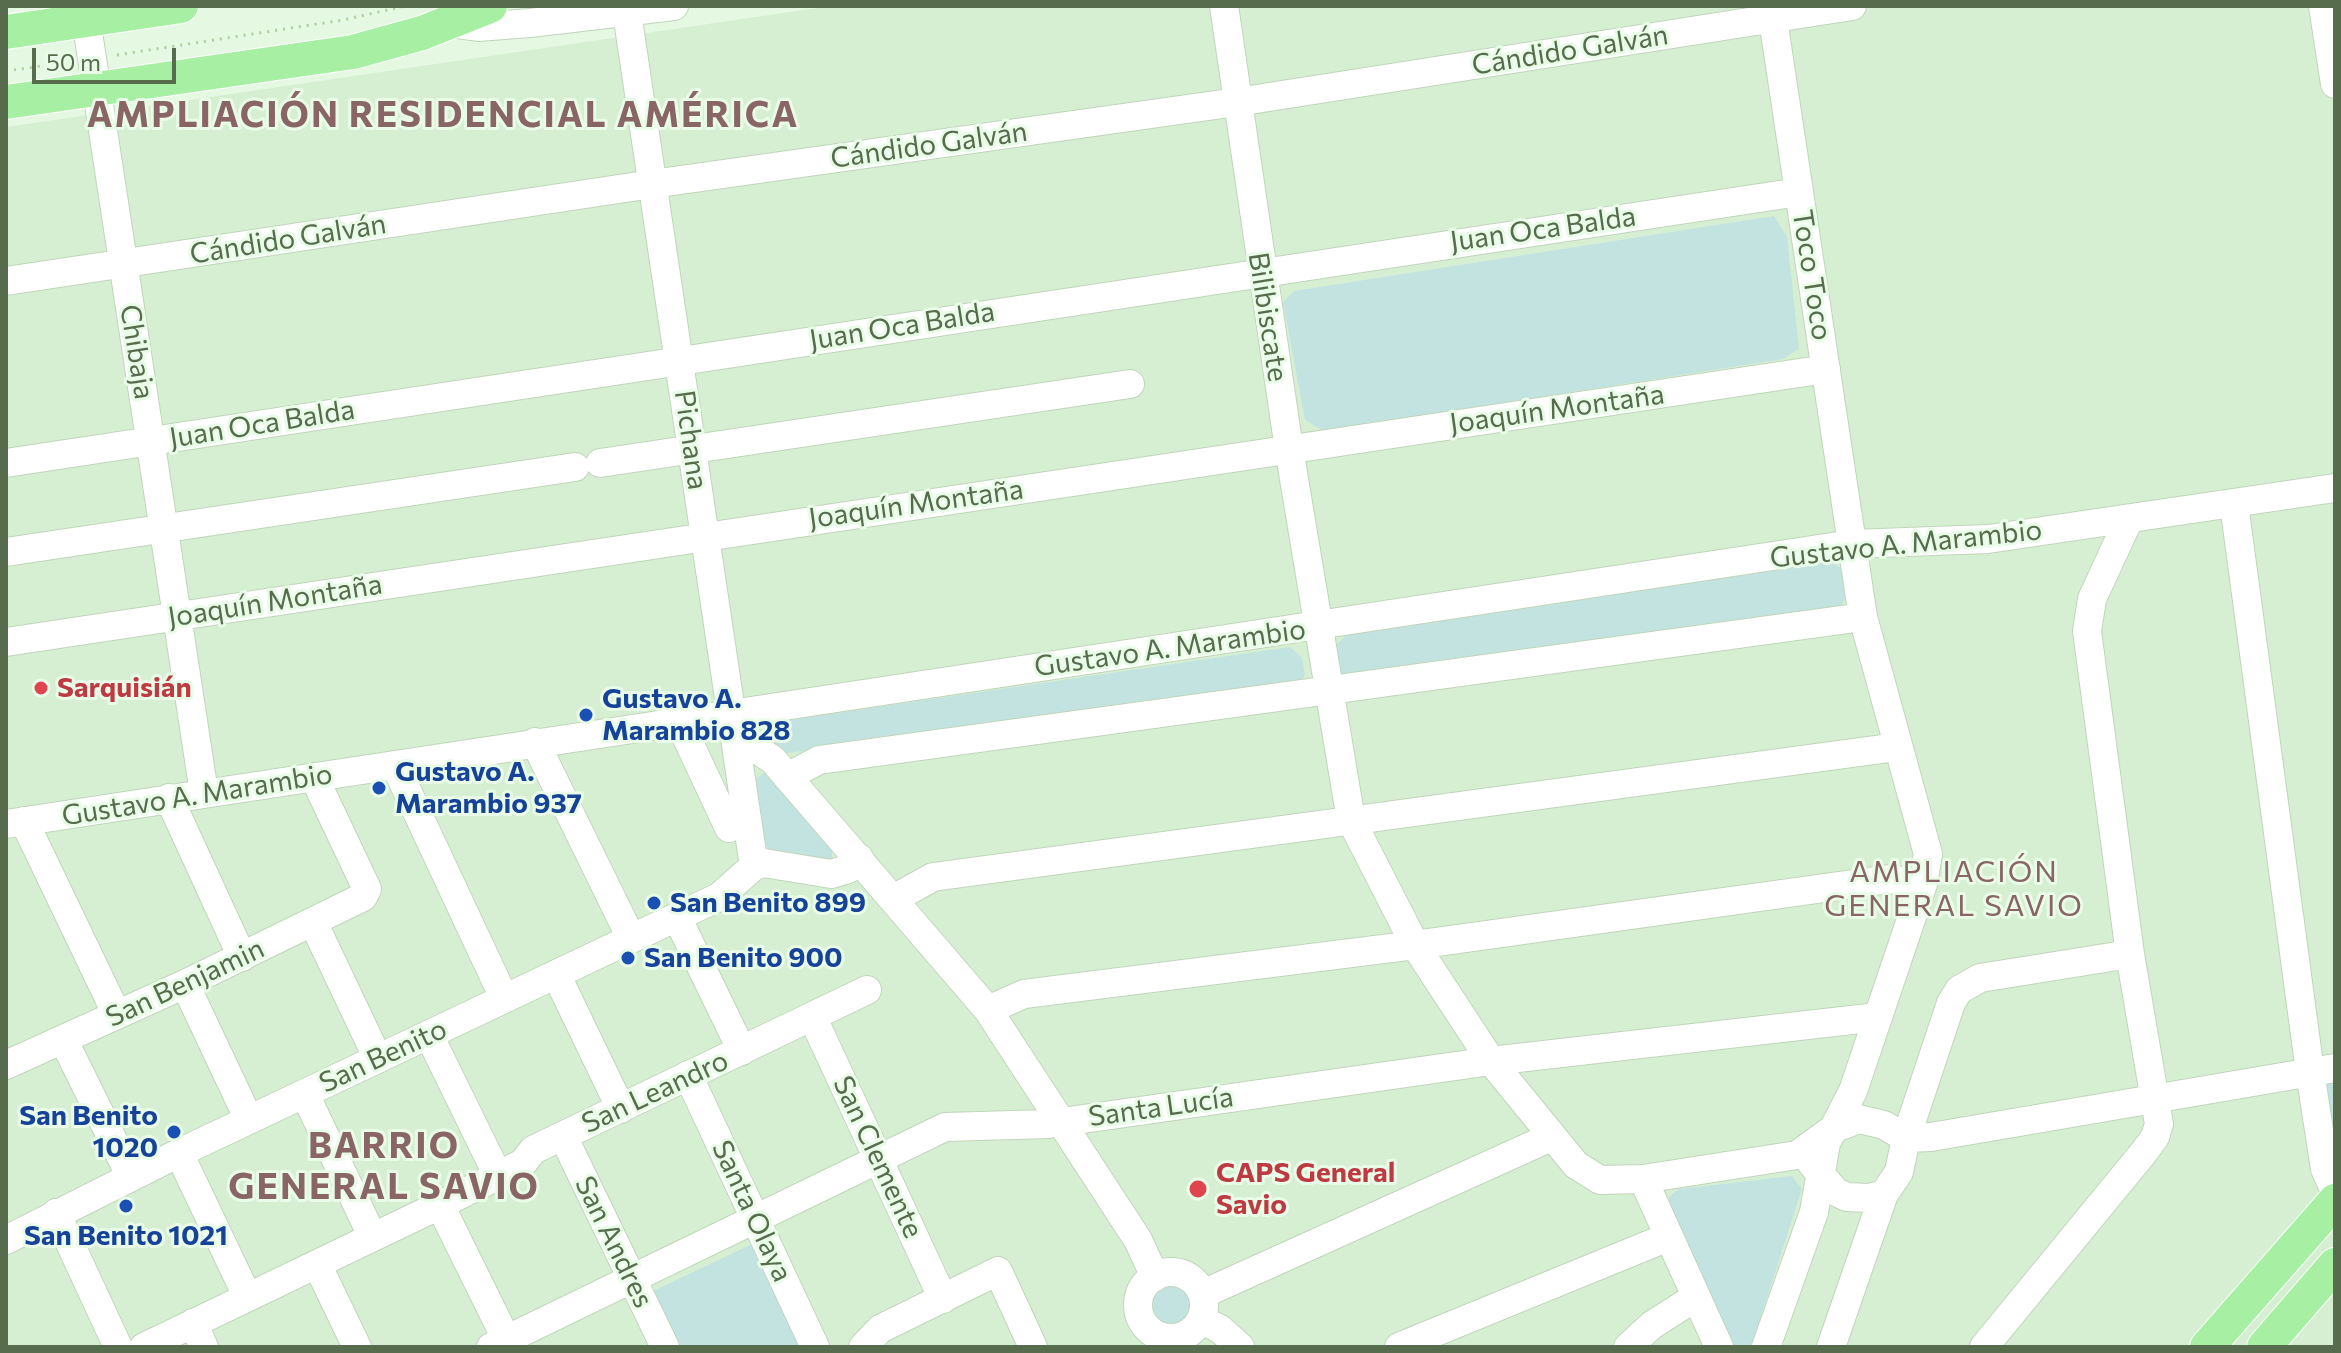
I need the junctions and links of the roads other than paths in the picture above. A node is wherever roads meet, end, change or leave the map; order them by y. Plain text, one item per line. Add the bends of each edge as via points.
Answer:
1 (181, 6) edge
2 (490, 6) edge
3 (674, 6) edge
4 (1224, 6) edge
5 (1852, 6) edge
6 (2323, 6) edge
7 (1772, 12) edge
8 (85, 13) edge
9 (627, 13) junction
10 (448, 23) junction
11 (6, 32) edge
12 (94, 74) junction
13 (2335, 84) edge
14 (6, 102) edge
15 (1237, 102) junction
16 (652, 184) junction
17 (1799, 192) junction
18 (124, 263) junction
19 (1261, 271) junction
20 (6, 281) edge
21 (679, 360) junction
22 (1826, 369) junction
23 (1130, 384) dead end
24 (150, 441) junction
25 (692, 447) junction
26 (1289, 449) junction
27 (6, 463) edge
28 (2335, 488) edge
29 (2234, 504) junction
30 (2129, 519) junction
31 (165, 529) junction
32 (705, 535) junction
33 (1852, 544) junction
34 (6, 552) edge
35 (178, 616) junction
36 (1863, 617) junction
37 (1320, 626) junction
38 (6, 642) edge
39 (1329, 692) junction
40 (733, 712) junction
41 (678, 719) junction
42 (535, 742) junction
43 (738, 743) junction
44 (1897, 747) junction
45 (395, 765) junction
46 (314, 777) junction
47 (787, 777) junction
48 (204, 793) junction
49 (169, 798) junction
50 (1351, 820) junction
51 (15, 822) edge
52 (729, 828) dead end
53 (859, 858) junction
54 (754, 866) junction
55 (1923, 884) junction
56 (895, 898) junction
57 (677, 917) junction
58 (313, 922) junction
59 (631, 938) junction
60 (1415, 945) junction
61 (2130, 954) junction
62 (242, 957) junction
63 (556, 974) junction
64 (185, 984) junction
65 (867, 990) dead end
66 (504, 998) junction
67 (988, 1010) junction
68 (117, 1015) junction
69 (812, 1016) junction
70 (1878, 1017) junction
71 (429, 1035) junction
72 (63, 1039) junction
73 (742, 1051) junction
74 (378, 1059) junction
75 (1491, 1061) junction
76 (6, 1065) edge
77 (2322, 1070) edge
78 (688, 1075) junction
79 (305, 1094) junction
80 (2153, 1100) junction
81 (621, 1109) junction
82 (249, 1120) junction
83 (1061, 1121) junction
84 (1833, 1129) junction
85 (563, 1136) junction
86 (1551, 1137) junction
87 (1906, 1138) junction
88 (179, 1153) junction
89 (879, 1156) junction
90 (1808, 1164) junction
91 (498, 1176) junction
92 (131, 1177) junction
93 (1643, 1179) junction
94 (2335, 1191) edge
95 (1884, 1194) junction
96 (2335, 1201) edge
97 (440, 1205) junction
98 (56, 1213) junction
99 (755, 1218) junction
100 (372, 1236) junction
101 (1668, 1237) junction
102 (6, 1239) edge
103 (317, 1264) junction
104 (2335, 1265) edge
105 (1155, 1277) junction
106 (631, 1278) junction
107 (247, 1296) junction
108 (1696, 1297) junction
109 (943, 1299) junction
110 (1202, 1307) junction
111 (1140, 1319) junction
112 (198, 1335) edge
113 (1173, 1343) edge
114 (502, 1345) edge
115 (867, 1346) edge
116 (118, 1347) edge
117 (144, 1347) edge
118 (357, 1347) edge
119 (665, 1347) edge
120 (815, 1347) edge
121 (1033, 1347) edge
122 (1145, 1347) edge
123 (1240, 1347) edge
124 (1399, 1347) edge
125 (1628, 1347) edge
126 (1719, 1347) edge
127 (1766, 1347) edge
128 (1831, 1347) edge
129 (1984, 1347) edge
130 (2207, 1347) edge
131 (2264, 1347) edge

1 - 8 main road
2 - 10 main road
3 - 9 street
4 - 15 street, Bilibiscate
5 - 7 street, Cándido Galván
6 - 13 street
7 - 15 street, Cándido Galván
7 - 17 street, Toco Toco
8 - 11 main road
8 - 12 street, Chibaja
9 - 10 street via 478,27
9 - 16 street, Pichana
10 - 12 main road via 353,52
12 - 14 main road
12 - 18 street, Chibaja
15 - 16 street, Cándido Galván
15 - 19 street, Bilibiscate
16 - 18 street, Cándido Galván
16 - 21 street, Pichana
17 - 19 street, Juan Oca Balda
17 - 22 street, Toco Toco
18 - 20 street, Cándido Galván
18 - 24 street, Chibaja
19 - 21 street, Juan Oca Balda
19 - 26 street, Bilibiscate
21 - 24 street, Juan Oca Balda
21 - 25 street, Pichana
22 - 26 street, Joaquín Montaña
22 - 33 street, Toco Toco
23 - 25 street
24 - 27 street, Juan Oca Balda
24 - 31 street, Chibaja
25 - 31 street
25 - 32 street, Pichana
26 - 32 street, Joaquín Montaña
26 - 37 street, Bilibiscate
28 - 29 street, Gustavo A. Marambio
29 - 30 street, Gustavo A. Marambio
29 - 77 street
30 - 33 street, Gustavo A. Marambio via 1968,541
30 - 61 street via 2087,620
31 - 34 street
31 - 35 street, Chibaja
32 - 35 street, Joaquín Montaña
32 - 40 street, Pichana
33 - 36 street, Toco Toco
33 - 37 street, Gustavo A. Marambio
35 - 38 street, Joaquín Montaña
35 - 48 street, Chibaja
36 - 39 street
36 - 44 street, Toco Toco
37 - 39 street, Bilibiscate
37 - 40 street, Gustavo A. Marambio
39 - 47 street via 819,760
39 - 50 street, Bilibiscate
40 - 41 street, Gustavo A. Marambio
40 - 43 street, Pichana
41 - 42 street, Gustavo A. Marambio
41 - 52 street
42 - 45 street, Gustavo A. Marambio
42 - 59 street
43 - 47 street via 766,753
43 - 54 street, Pichana
44 - 50 street
44 - 55 street, Toco Toco via 1925,836
45 - 46 street, Gustavo A. Marambio
45 - 66 street
46 - 48 street, Gustavo A. Marambio
46 - 58 street, San Benjamin via 367,889 363,897
47 - 53 street
48 - 49 street, Gustavo A. Marambio
49 - 51 street, Gustavo A. Marambio
49 - 62 street
50 - 56 street via 933,877
50 - 60 street, Bilibiscate
51 - 68 street
53 - 54 street via 848,869 831,874 764,863
53 - 56 street
54 - 57 street, San Benito via 719,897
55 - 60 street via 1889,879
55 - 70 street, Toco Toco
56 - 67 street
57 - 59 street, San Benito
57 - 73 street
58 - 62 street, San Benjamin
58 - 74 street
59 - 63 street, San Benito
60 - 67 street via 1024,994
60 - 75 street, Bilibiscate
61 - 80 street
61 - 87 street via 1980,978 1959,990
62 - 64 street, San Benjamin
63 - 66 street, San Benito
63 - 81 street
64 - 68 street, San Benjamin
64 - 82 street
65 - 69 street, San Leandro
66 - 71 street, San Benito
67 - 83 street
68 - 72 street, San Benjamin
69 - 73 street, San Leandro
69 - 89 street, San Clemente
70 - 75 street, Santa Lucía
70 - 84 street, Toco Toco via 1848,1104
71 - 74 street, San Benito
71 - 91 street
72 - 76 street, San Benjamin
72 - 92 street
73 - 78 street, San Leandro
74 - 79 street, San Benito
75 - 83 street, Santa Lucía
75 - 86 street, Bilibiscate
77 - 80 street
77 - 94 street via 2325,1169
78 - 81 street, San Leandro
78 - 99 street, Santa Olaya
79 - 82 street, San Benito
79 - 100 street
80 - 87 street
80 - 129 street via 2159,1124 2155,1137
81 - 85 street, San Leandro
82 - 88 street, San Benito
83 - 89 street, Santa Lucía via 945,1127
83 - 105 street via 1138,1240
84 - 87 street via 1859,1119
84 - 90 street
85 - 91 street, San Leandro
85 - 106 street, San Andres
86 - 93 street, Bilibiscate via 1588,1176
86 - 110 street
87 - 95 street via 1899,1172
88 - 92 street, San Benito
88 - 107 street
89 - 99 street, Santa Lucía
89 - 109 street, San Clemente
90 - 93 street, Bilibiscate
90 - 95 street via 1847,1197
90 - 127 street via 1814,1212
91 - 97 street, San Leandro
92 - 98 street, San Benito
93 - 101 street
95 - 128 street
96 - 130 main road
97 - 100 street, San Leandro
97 - 114 street
98 - 102 street, San Benito
98 - 116 street
99 - 106 street, Santa Lucía
99 - 120 street, Santa Olaya
100 - 103 street, San Leandro
101 - 108 street
101 - 124 street
103 - 107 street, San Leandro
103 - 118 street
104 - 131 main road
105 - 110 street via 1182,1274 1192,1279
105 - 111 street via 1139,1298
106 - 114 street, Santa Lucía
106 - 119 street, San Andres
107 - 112 street, San Leandro
108 - 125 street
108 - 126 street
109 - 115 street via 880,1329
109 - 121 street via 998,1271
110 - 113 street via 1195,1329
110 - 123 street
111 - 113 street via 1155,1335
111 - 122 street
112 - 117 street, San Leandro

